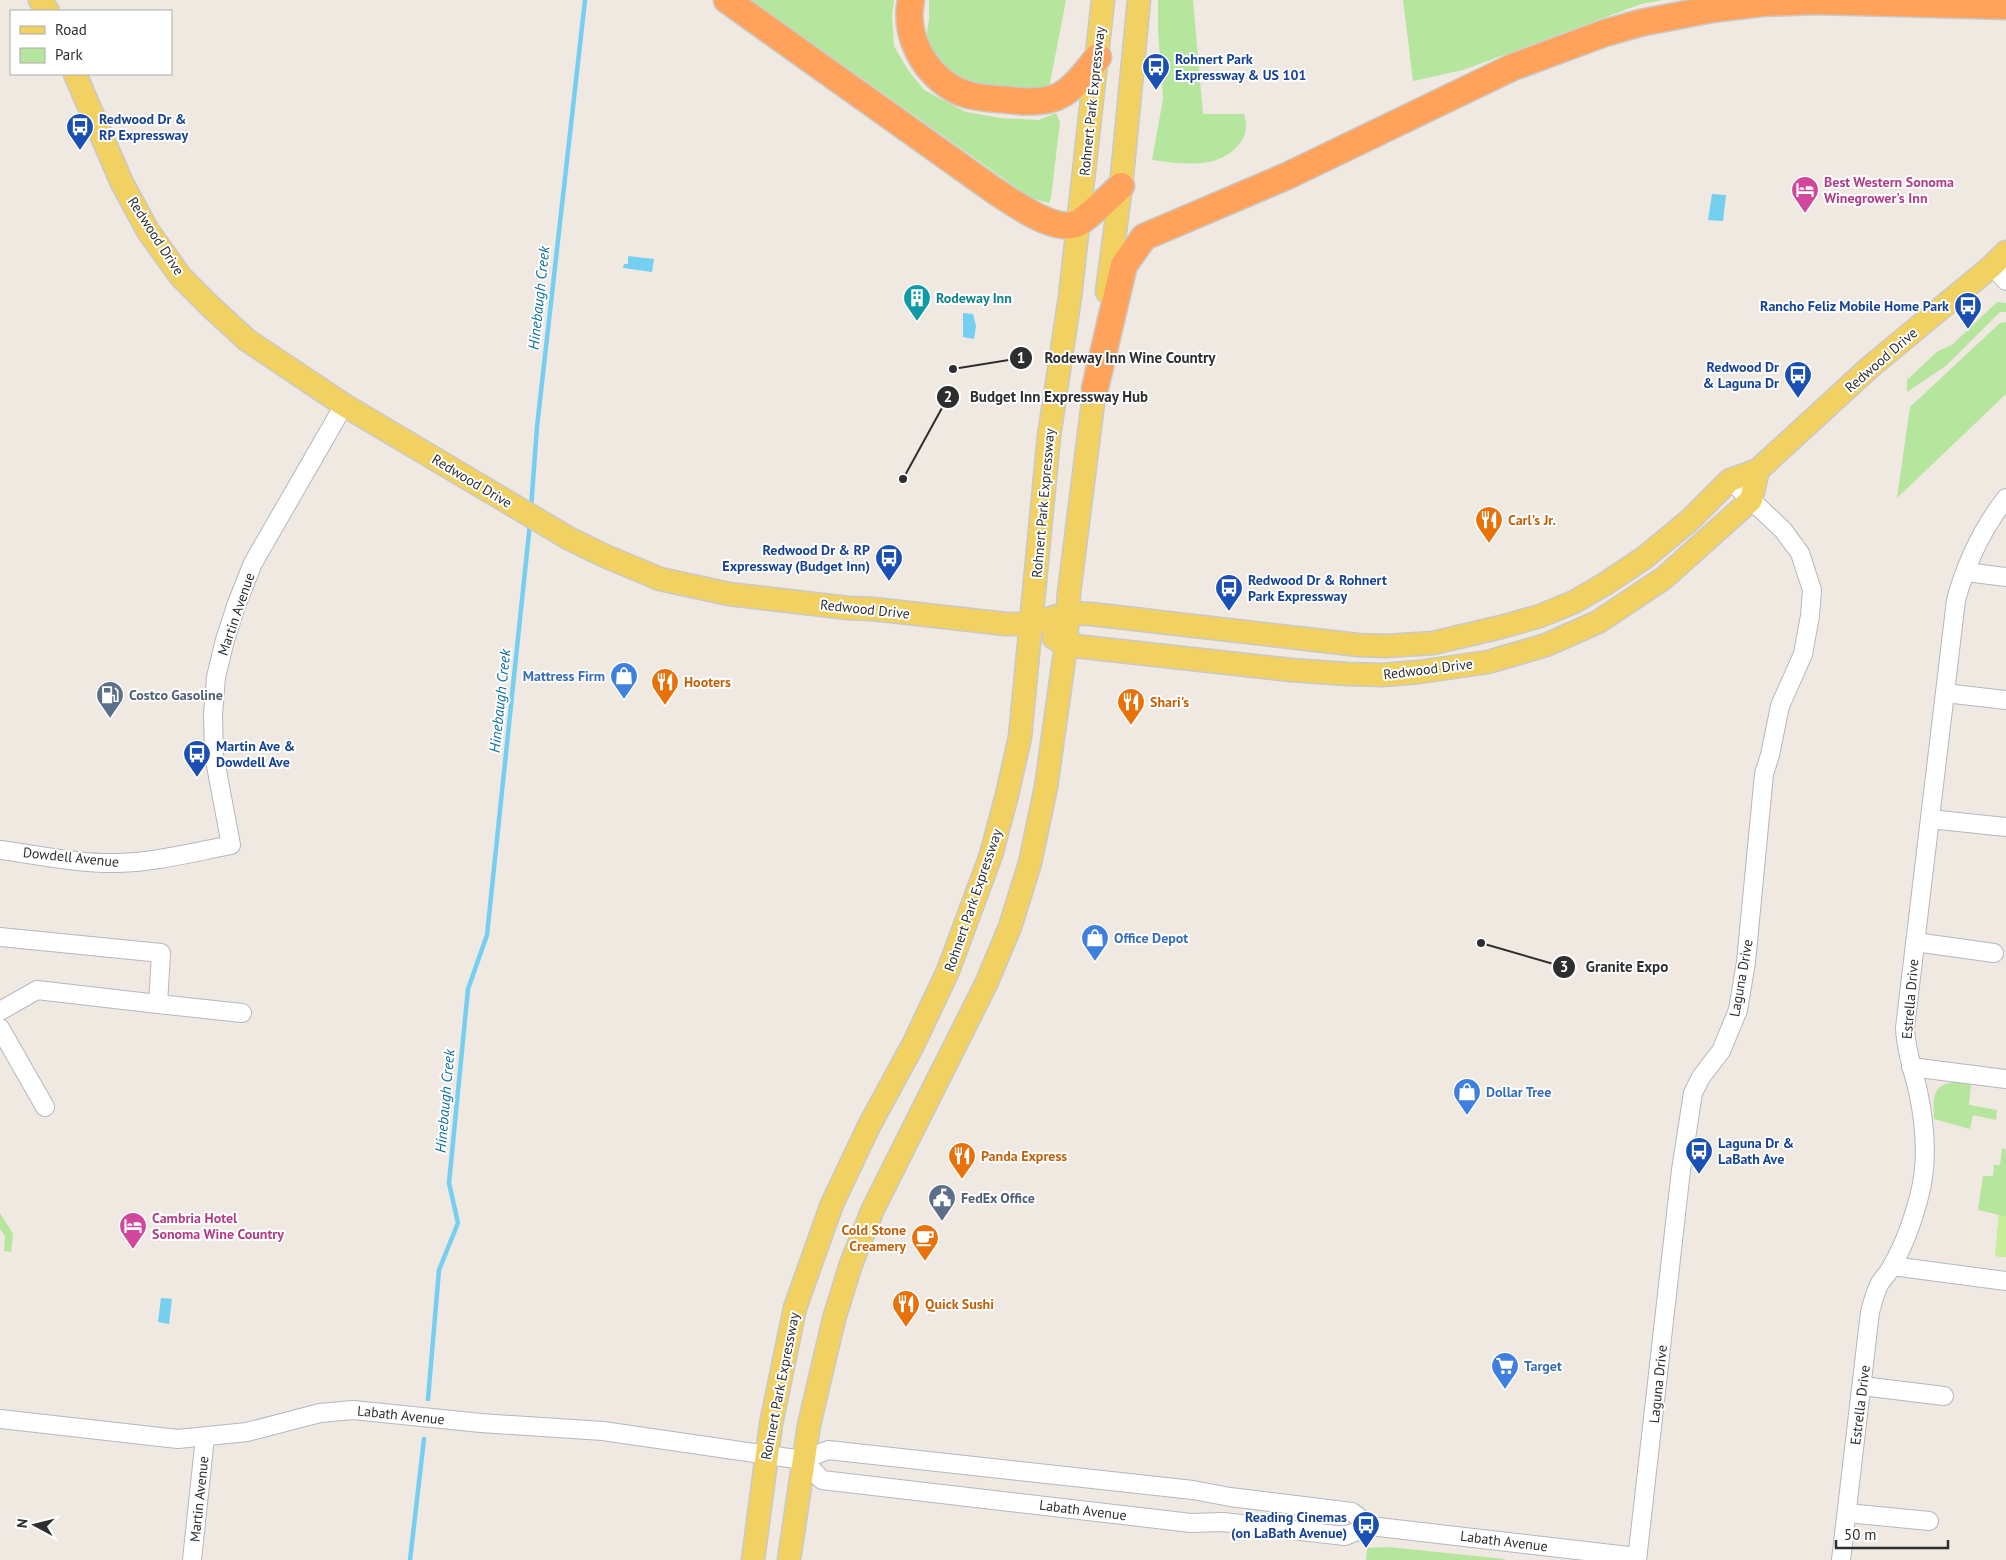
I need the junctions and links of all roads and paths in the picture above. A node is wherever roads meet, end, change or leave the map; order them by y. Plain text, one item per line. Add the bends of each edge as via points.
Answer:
1 (727, 0) edge
2 (911, 0) edge
3 (1103, 0) edge
4 (1139, 0) edge
5 (2006, 6) edge
6 (1098, 57) junction
7 (75, 75) edge
8 (1121, 186) junction
9 (1078, 223) junction
10 (2001, 266) edge
11 (1095, 388) junction
12 (344, 405) junction
13 (1758, 470) junction
14 (1730, 480) junction
15 (2006, 498) edge
16 (1751, 500) junction
17 (1966, 572) junction
18 (2006, 577) edge
19 (1067, 613) junction
20 (1032, 624) junction
21 (1066, 645) junction
22 (1945, 693) junction
23 (2006, 700) edge
24 (1930, 819) junction
25 (2006, 827) edge
26 (232, 845) joint
27 (0, 850) edge
28 (0, 937) edge
29 (1915, 942) junction
30 (1994, 953) dead end
31 (158, 1004) junction
32 (0, 1011) edge
33 (242, 1013) dead end
34 (0, 1028) edge
35 (913, 1046) junction
36 (946, 1061) junction
37 (1911, 1067) junction
38 (2006, 1079) edge
39 (45, 1107) dead end
40 (1892, 1266) junction
41 (2006, 1281) edge
42 (1862, 1386) junction
43 (1944, 1396) dead end
44 (0, 1419) edge
45 (205, 1437) junction
46 (766, 1454) junction
47 (803, 1460) junction
48 (1847, 1513) junction
49 (1928, 1521) dead end
50 (1370, 1526) junction
51 (1637, 1558) edge
52 (192, 1560) edge
53 (752, 1560) edge
54 (788, 1560) edge
55 (1841, 1560) edge

1 - 9 highway via 1030,213 1052,223
2 - 6 highway via 911,31 919,56 953,89 976,97 1019,102 1060,96
3 - 6 main road, Rohnert Park Expressway
4 - 8 main road
5 - 11 highway via 1816,1 1737,6 1640,23 1513,66 1287,176 1144,236 1124,265
6 - 9 main road, Rohnert Park Expressway
7 - 12 main road, Redwood Drive via 122,183 148,230 181,277 247,340
8 - 9 highway
8 - 11 main road
9 - 20 main road, Rohnert Park Expressway via 1049,436
10 - 13 main road, Redwood Drive via 1869,368
11 - 19 main road
12 - 20 main road, Redwood Drive via 552,528 643,573 729,594 1006,624
12 - 26 street, Martin Avenue via 254,563 225,640 216,677 214,755
13 - 14 main road, Redwood Drive
13 - 16 main road
14 - 16 street, Laguna Drive
14 - 19 main road, Redwood Drive via 1644,558 1574,602 1540,616 1457,638 1417,644 1358,645
15 - 17 street, Estrella Drive via 1976,546
16 - 21 main road, Redwood Drive via 1664,578 1598,622 1546,645 1488,662 1410,673 1347,674
16 - 51 street, Laguna Drive via 1783,530 1800,553 1812,590 1810,616 1803,654 1780,706 1764,774 1746,962 1738,1010 1721,1051 1693,1094 1681,1170
17 - 18 street
17 - 22 street, Estrella Drive via 1956,600
19 - 20 main road, Redwood Drive
19 - 21 main road
20 - 21 main road, Redwood Drive
20 - 35 main road, Rohnert Park Expressway via 1020,737 992,855 948,971
21 - 36 main road via 1046,787 1030,863 1010,927 986,984
22 - 23 street
22 - 24 street, Estrella Drive
24 - 25 street
24 - 29 street, Estrella Drive
26 - 27 street, Dowdell Avenue via 118,863
28 - 31 street via 161,953
29 - 30 street
29 - 37 street, Estrella Drive via 1905,1028
31 - 32 street via 37,990
31 - 33 street
34 - 39 street
35 - 36 main road
35 - 46 main road, Rohnert Park Expressway via 869,1126 832,1204 795,1308
36 - 47 main road via 873,1209 851,1264 821,1368
37 - 38 street
37 - 40 street, Estrella Drive via 1922,1117 1924,1166 1920,1193 1903,1245
40 - 41 street
40 - 42 street, Estrella Drive via 1879,1285 1870,1312
42 - 43 street
42 - 48 street, Estrella Drive
44 - 45 street, Labath Avenue via 178,1439
45 - 46 street, Labath Avenue via 247,1432 320,1413 352,1410 595,1430
45 - 52 street, Martin Avenue
46 - 47 street, Labath Avenue
46 - 53 main road, Rohnert Park Expressway
47 - 50 street, Labath Avenue via 828,1450 1193,1490 1230,1498 1352,1512
47 - 50 street, Labath Avenue via 822,1480 1189,1522 1223,1522 1345,1536
47 - 54 main road
48 - 49 street
48 - 55 street, Estrella Drive
50 - 51 street, Labath Avenue

